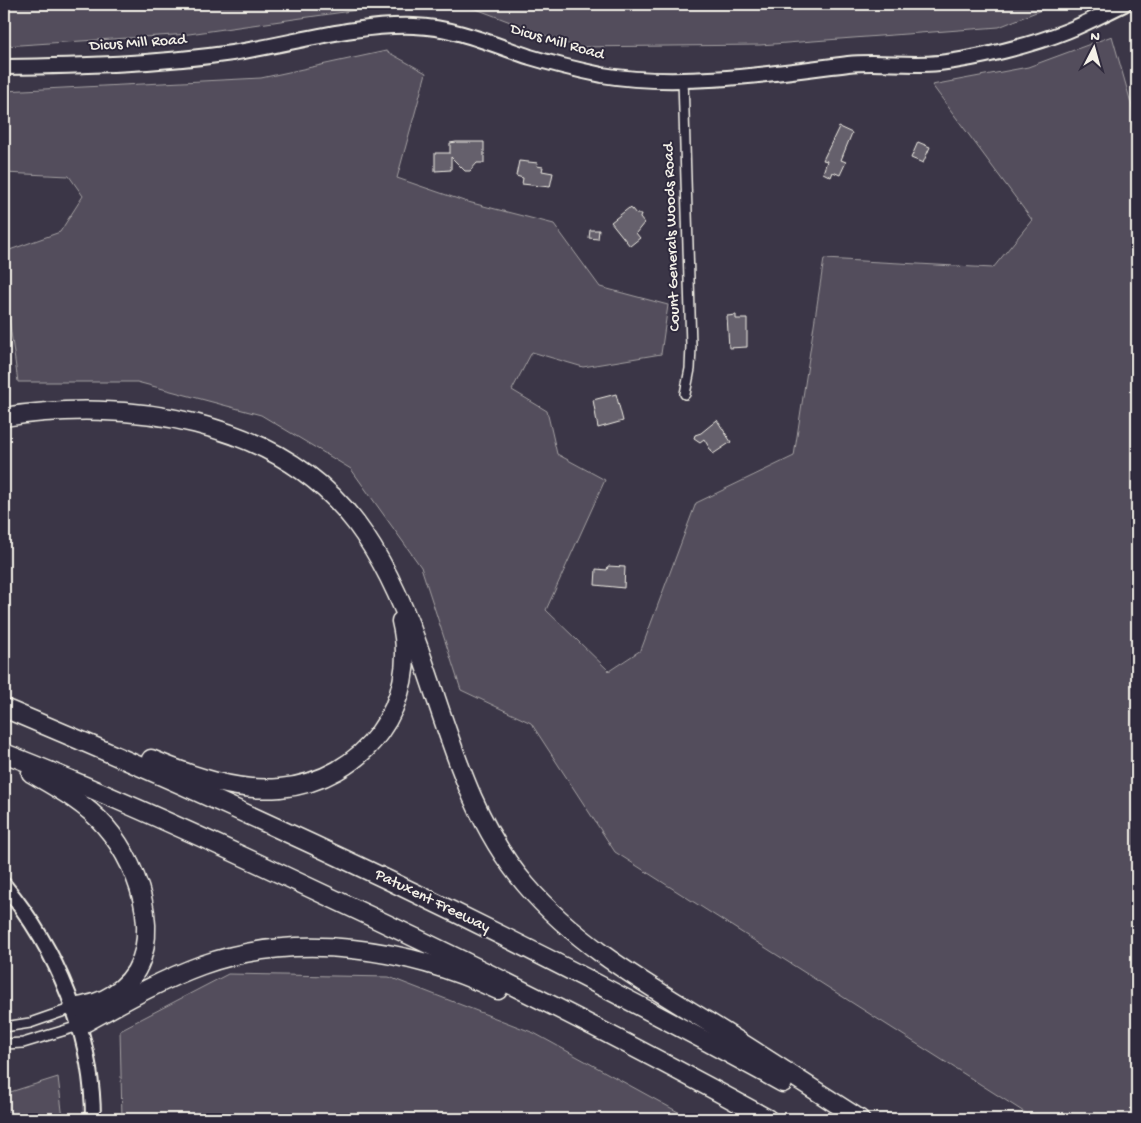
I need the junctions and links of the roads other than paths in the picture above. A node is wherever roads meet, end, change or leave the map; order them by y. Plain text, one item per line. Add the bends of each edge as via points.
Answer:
1 (1124, 4) edge
2 (4, 67) edge
3 (682, 78) junction
4 (685, 394) dead end
5 (4, 418) edge
6 (394, 589) junction
7 (4, 702) edge
8 (4, 708) edge
9 (4, 753) edge
10 (4, 759) edge
11 (4, 885) edge
12 (73, 1008) junction
13 (79, 1026) junction
14 (4, 1027) edge
15 (4, 1044) edge
16 (701, 1082) junction
17 (93, 1119) edge
18 (768, 1119) edge
19 (850, 1119) edge
20 (860, 1119) edge

1 - 3 street, Dicus Mill Road via 1046,38 940,63 856,63 771,74
2 - 3 street, Dicus Mill Road via 118,65 177,60 338,33 416,26 448,30 530,57 605,75 642,79
3 - 4 street, Count Generals Woods Road via 692,346
5 - 6 highway via 52,411 117,411 196,425 256,445 300,469 341,506 370,544
6 - 7 highway via 405,645 405,666 396,705 383,730 366,751 334,773 317,780 280,788 260,788 199,777
6 - 20 highway via 474,801 492,836 525,884 569,928 608,959
8 - 19 highway, Patuxent Freeway via 242,812 409,890 710,1043
9 - 16 highway via 94,789 375,918
10 - 12 highway via 59,789 104,825 129,860 141,890 146,929 133,974 114,994 98,1003
11 - 12 street via 48,951
12 - 13 street
12 - 14 street via 30,1023
13 - 15 street via 22,1043
13 - 16 highway via 137,994 204,964 279,949 351,948 420,962 457,974
13 - 17 street via 87,1061
16 - 18 highway

